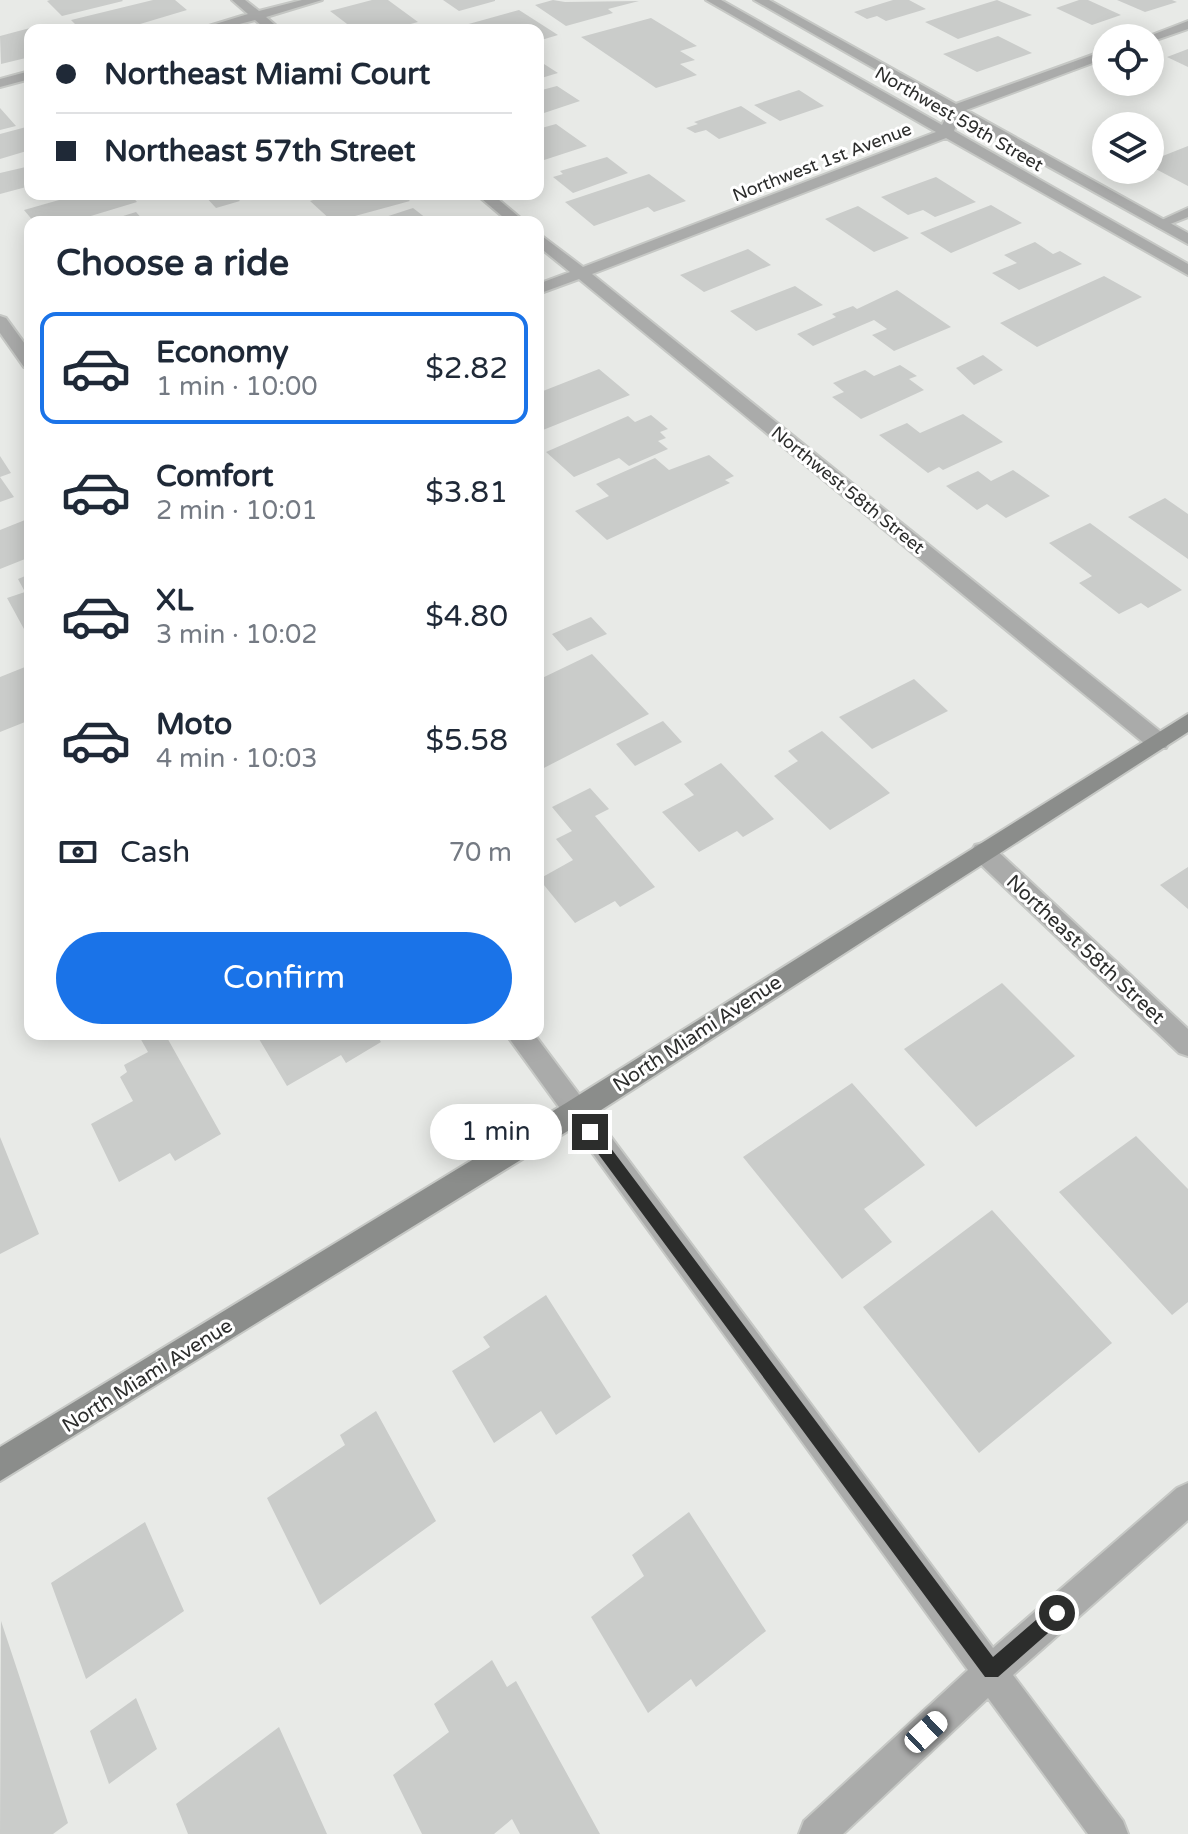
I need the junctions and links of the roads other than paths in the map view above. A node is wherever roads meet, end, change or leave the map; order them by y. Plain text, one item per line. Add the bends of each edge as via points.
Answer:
1 (238, 0) edge
2 (316, 0) edge
3 (712, 0) edge
4 (767, 1) edge
5 (257, 16) junction
6 (226, 24) edge
7 (267, 24) edge
8 (1188, 25) edge
9 (1164, 33) edge
10 (1092, 59) edge
11 (24, 77) edge
12 (0, 83) edge
13 (956, 109) junction
14 (946, 133) junction
15 (490, 200) edge
16 (1188, 212) edge
17 (510, 216) edge
18 (1160, 224) junction
19 (1188, 239) edge
20 (544, 243) edge
21 (1188, 270) edge
22 (583, 273) junction
23 (544, 287) edge
24 (0, 321) edge
25 (24, 355) edge
26 (1188, 722) edge
27 (1158, 742) junction
28 (983, 852) junction
29 (523, 1040) edge
30 (1188, 1045) edge
31 (575, 1112) junction
32 (0, 1465) edge
33 (1188, 1499) edge
34 (992, 1671) junction
35 (817, 1834) edge
36 (1110, 1834) edge

1 - 5 street
2 - 5 street
3 - 14 street, Northwest 59th Street
4 - 13 street, Northwest 59th Street
5 - 6 street
5 - 7 street
8 - 9 street
10 - 13 street
11 - 12 street
13 - 14 street
13 - 18 street, Northwest 59th Street
14 - 21 street, Northwest 59th Street
14 - 22 street, Northwest 1st Avenue
15 - 17 street
16 - 18 street
18 - 19 street, Northwest 59th Street
20 - 22 street, Northwest 58th Street
22 - 23 street, Northwest 1st Avenue
22 - 27 street, Northwest 58th Street
24 - 25 street
26 - 27 main road, North Miami Avenue
27 - 28 main road, North Miami Avenue
28 - 30 street, Northeast 58th Street
28 - 31 main road, North Miami Avenue
29 - 31 street
31 - 32 main road, North Miami Avenue
31 - 34 street
33 - 34 street
34 - 35 street
34 - 36 street

